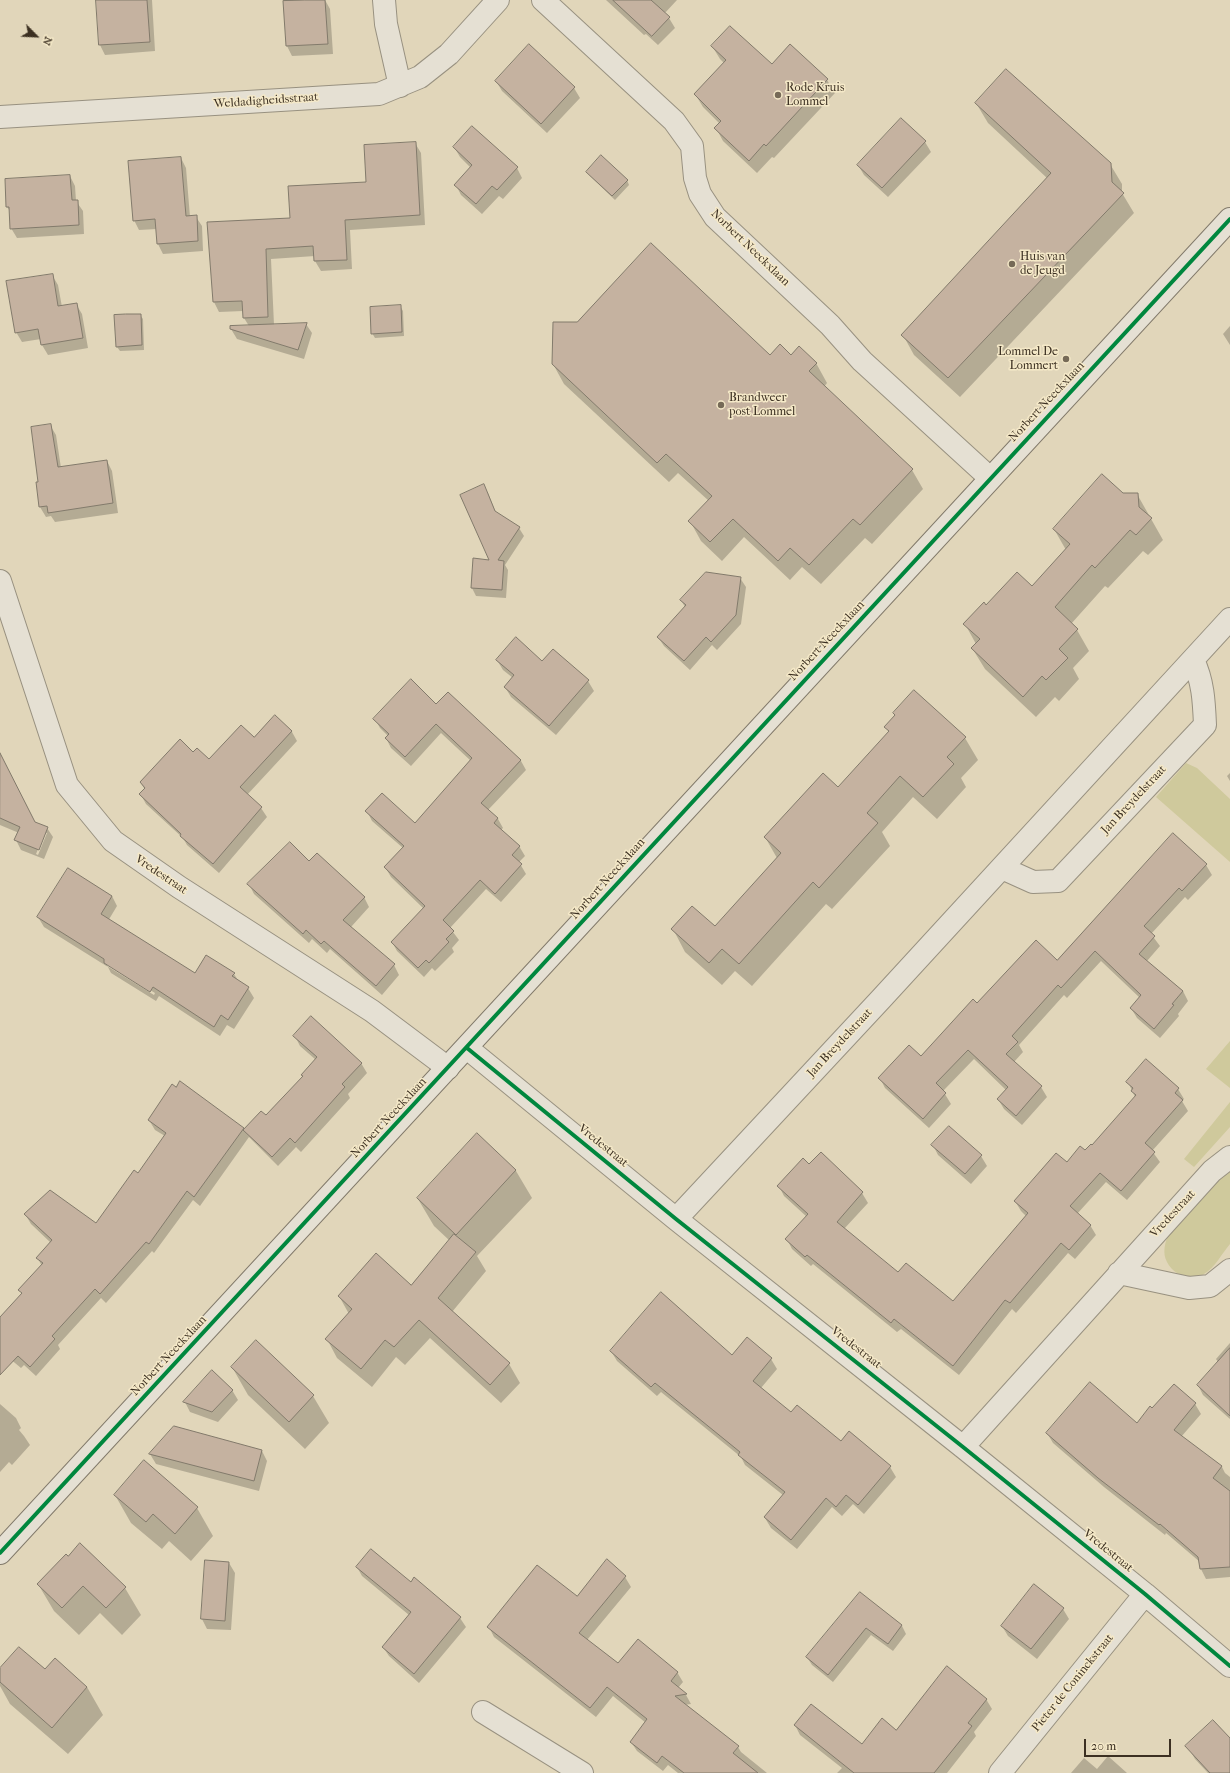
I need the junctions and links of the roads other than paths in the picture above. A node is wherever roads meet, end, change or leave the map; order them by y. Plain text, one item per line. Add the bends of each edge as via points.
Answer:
1 (384, 0) edge
2 (498, 0) edge
3 (543, 0) edge
4 (400, 86) junction
5 (0, 117) edge
6 (1230, 219) edge
7 (990, 478) junction
8 (0, 581) edge
9 (1230, 619) edge
10 (1193, 660) junction
11 (1002, 868) junction
12 (467, 1048) junction
13 (448, 1068) junction
14 (1230, 1157) edge
15 (676, 1218) junction
16 (1230, 1270) edge
17 (1118, 1273) junction
18 (963, 1447) junction
19 (0, 1553) edge
20 (1145, 1594) junction
21 (1230, 1666) edge
22 (483, 1712) dead end
23 (582, 1773) edge
24 (1000, 1773) edge

1 - 4 street via 386,24
2 - 4 street, Weldadigheidsstraat via 449,54 420,77
3 - 7 street, Norbert Neeckxlaan via 674,121 692,146 695,178 700,194 715,216 830,325 862,361
4 - 5 street, Weldadigheidsstraat via 379,94
6 - 7 street, Norbert Neeckxlaan
7 - 12 street, Norbert Neeckxlaan
8 - 13 street, Vredestraat via 66,785 113,842 372,1011
9 - 10 street, Jan Breydelstraat
10 - 11 street, Jan Breydelstraat
10 - 11 street, Jan Breydelstraat via 1204,694 1204,725 1058,881 1033,882
11 - 15 street, Jan Breydelstraat
12 - 13 street, Norbert Neeckxlaan
12 - 15 street, Vredestraat
13 - 19 street, Norbert Neeckxlaan
14 - 17 street, Vredestraat via 1212,1171
15 - 18 street, Vredestraat
16 - 17 street via 1210,1286 1189,1288
17 - 18 street, Vredestraat
18 - 20 street, Vredestraat
20 - 21 street, Vredestraat
20 - 24 street, Pieter de Coninckstraat
22 - 23 street

